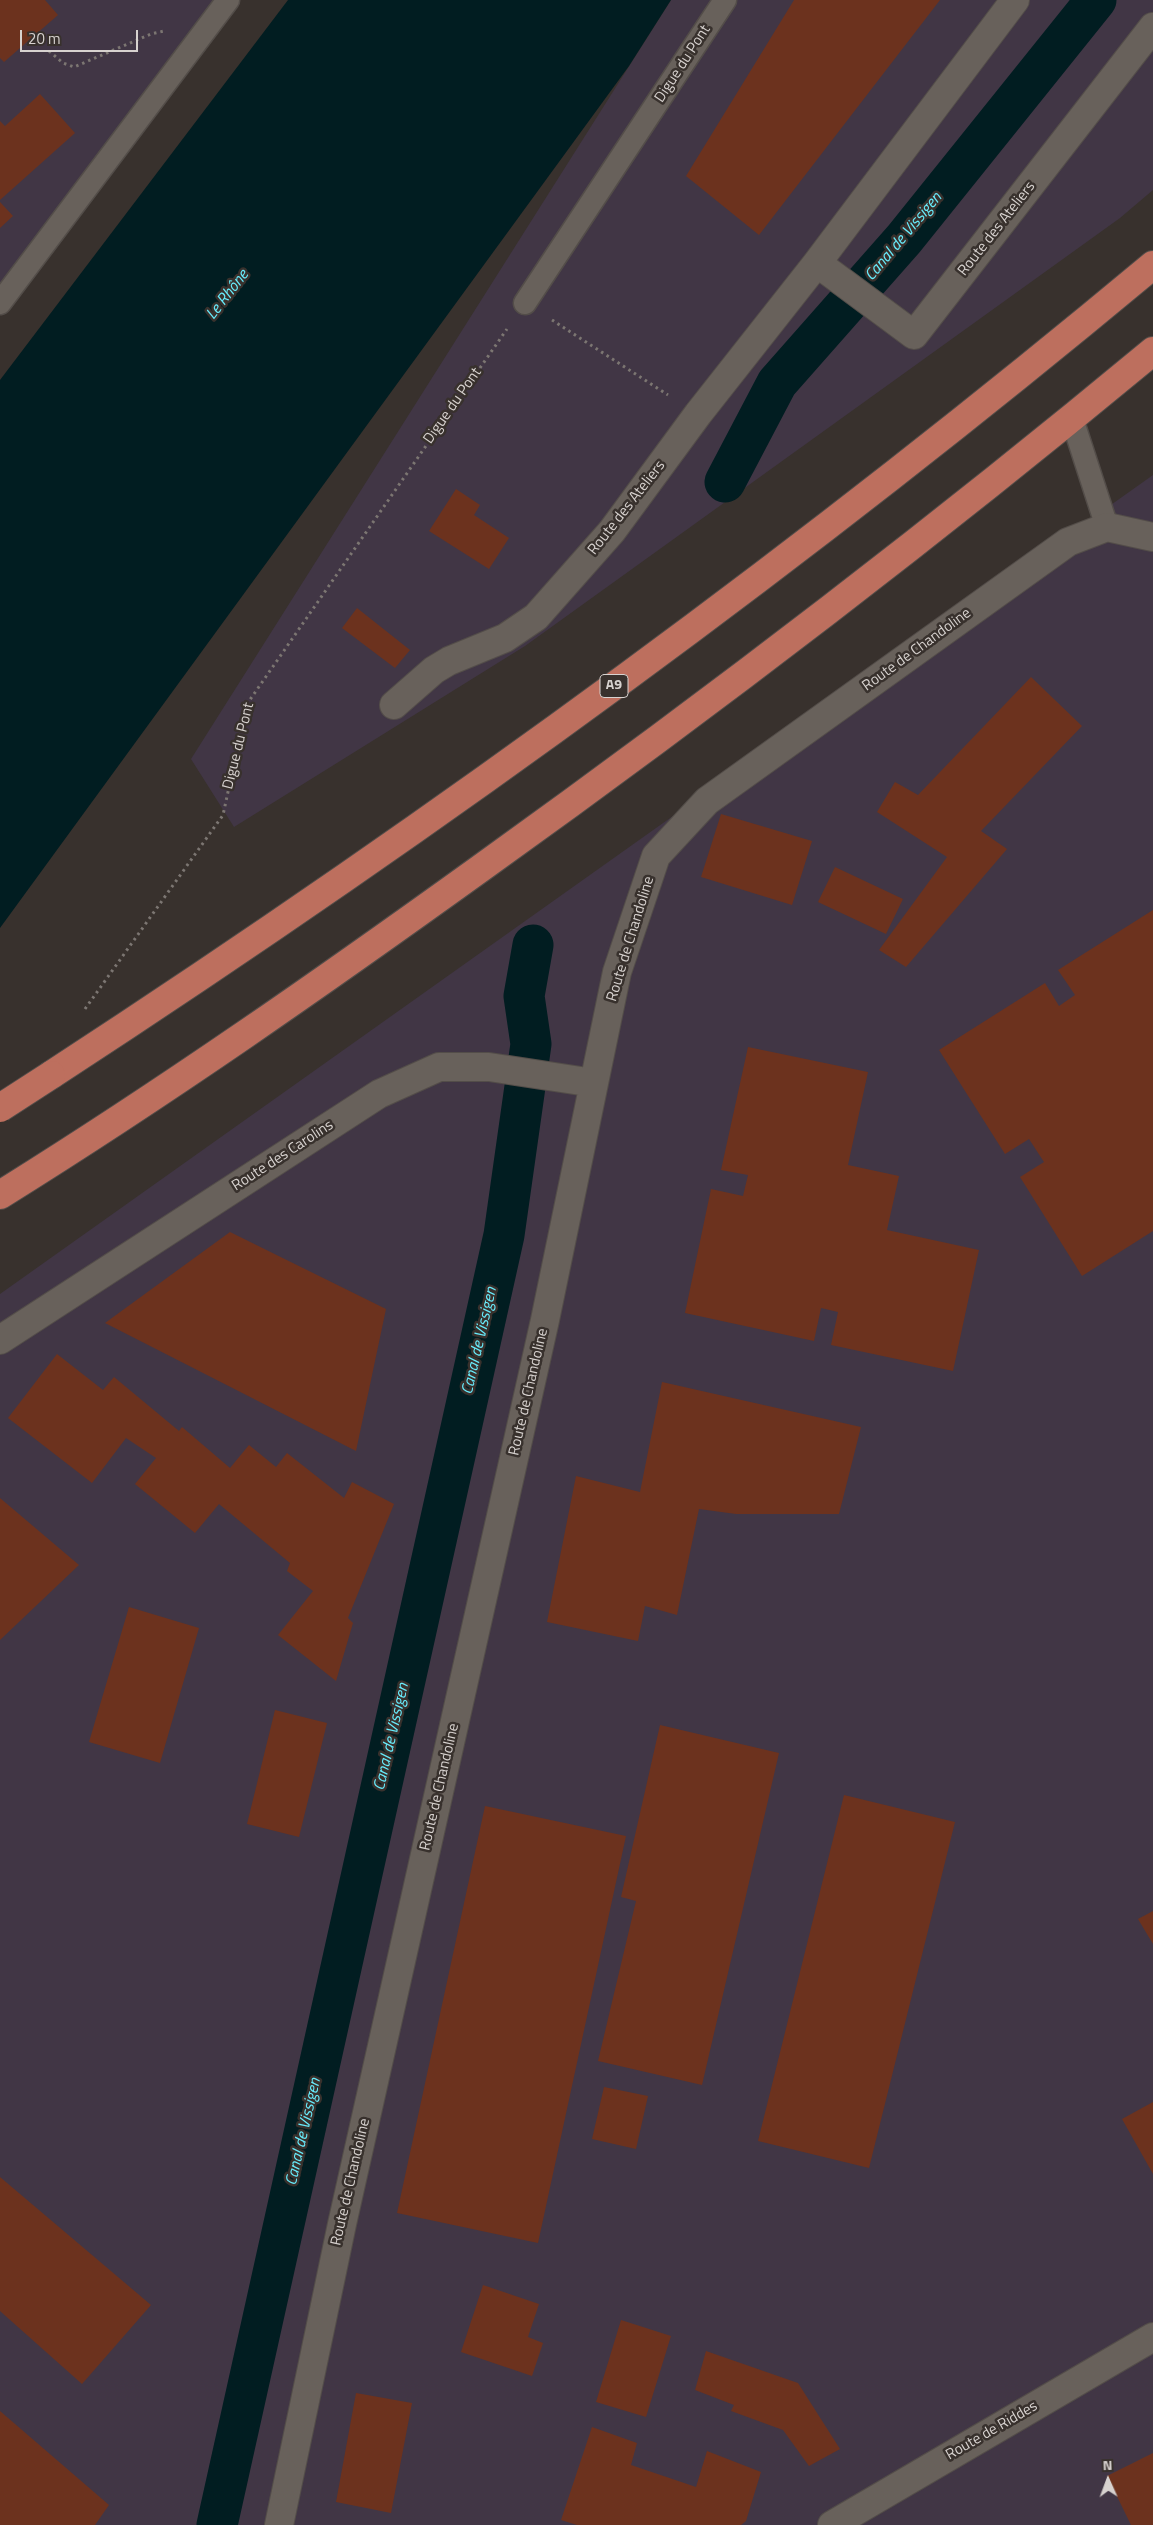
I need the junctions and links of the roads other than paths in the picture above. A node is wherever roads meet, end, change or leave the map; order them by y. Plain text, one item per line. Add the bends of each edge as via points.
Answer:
1 (228, 0) edge
2 (725, 0) edge
3 (1015, 0) edge
4 (1153, 27) edge
5 (817, 263) junction
6 (1153, 265) edge
7 (0, 303) edge
8 (525, 303) road end
9 (1153, 351) edge
10 (1072, 419) junction
11 (1107, 527) junction
12 (1153, 537) edge
13 (394, 705) dead end
14 (594, 1083) junction
15 (0, 1108) edge
16 (0, 1195) edge
17 (0, 1340) edge
18 (1153, 2337) edge
19 (279, 2525) edge
20 (832, 2525) edge

1 - 7 lane
2 - 8 lane, Digue du Pont
3 - 5 street, Route des Ateliers
4 - 5 street, Route des Ateliers via 914,335
5 - 13 street, Route des Ateliers via 698,414 612,531 536,617 505,638 434,670
6 - 15 highway, A9, bridge via 790,554 510,763 371,861
9 - 10 highway
10 - 11 lane
10 - 16 highway via 820,618 532,832 275,1014
11 - 12 street
11 - 14 street, Route de Chandoline via 1068,542 707,800 656,856 617,972
14 - 17 street, Route des Carolins via 489,1067 439,1067 379,1094
14 - 19 street, Route de Chandoline via 545,1320 342,2224
18 - 20 street, Route de Riddes

